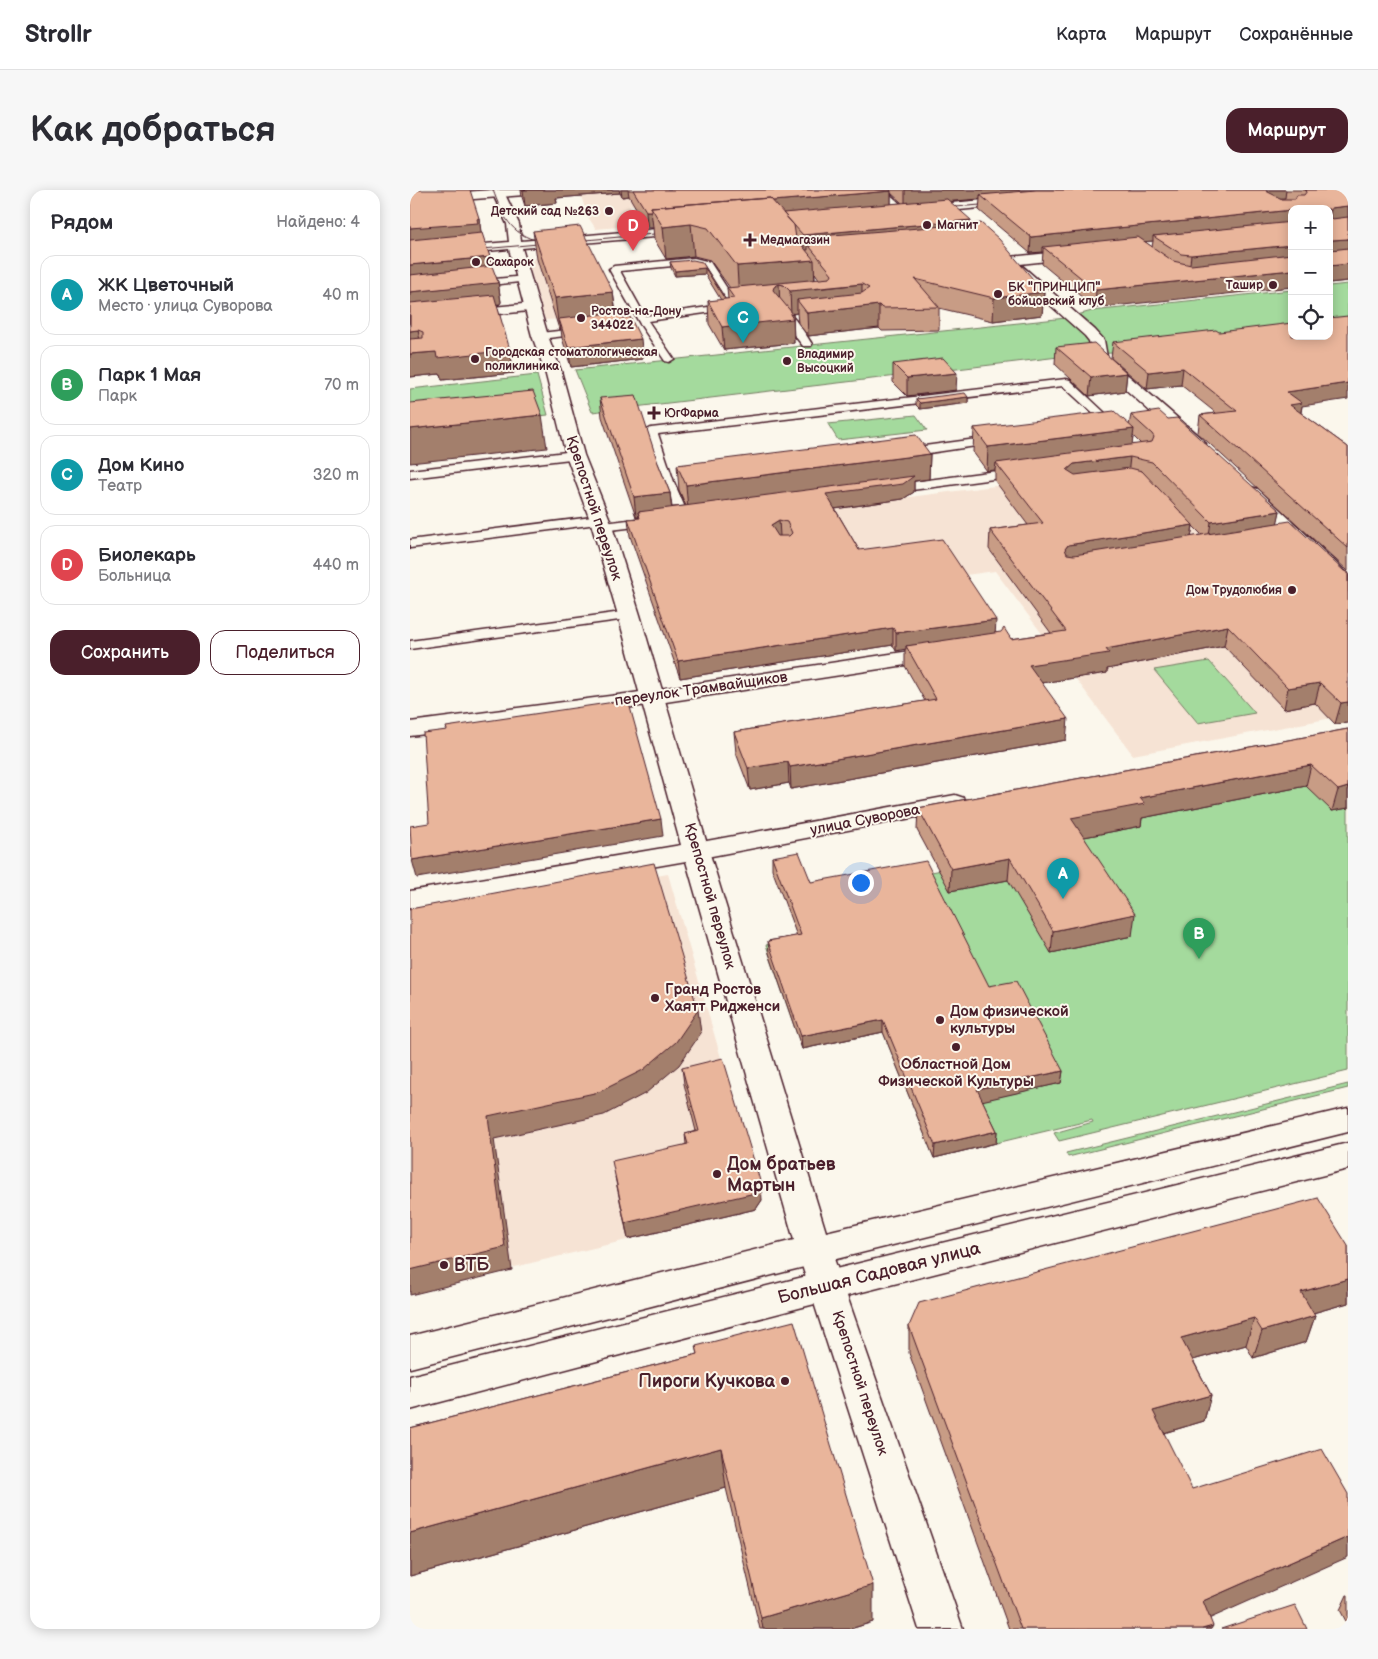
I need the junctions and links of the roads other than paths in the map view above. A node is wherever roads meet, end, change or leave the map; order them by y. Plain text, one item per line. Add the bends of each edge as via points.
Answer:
1 (537, 190) edge
2 (880, 190) edge
3 (497, 192) edge
4 (410, 200) edge
5 (1026, 200) edge
6 (950, 207) junction
7 (903, 211) junction
8 (884, 213) edge
9 (965, 220) edge
10 (706, 228) edge
11 (516, 245) junction
12 (997, 250) edge
13 (1087, 253) edge
14 (410, 254) edge
15 (1008, 261) junction
16 (525, 281) junction
17 (466, 285) edge
18 (496, 286) edge
19 (773, 303) edge
20 (533, 307) junction
21 (410, 319) edge
22 (641, 323) junction
23 (598, 330) edge
24 (540, 336) junction
25 (807, 344) edge
26 (669, 359) dead end
27 (1113, 426) junction
28 (1093, 428) edge
29 (1125, 438) edge
30 (1014, 439) edge
31 (575, 454) junction
32 (885, 455) edge
33 (1209, 455) edge
34 (1036, 470) edge
35 (410, 474) edge
36 (1238, 481) edge
37 (880, 491) edge
38 (601, 524) junction
39 (410, 544) edge
40 (1348, 585) edge
41 (629, 615) junction
42 (410, 645) edge
43 (962, 650) edge
44 (653, 697) junction
45 (410, 729) edge
46 (980, 799) edge
47 (696, 852) junction
48 (410, 900) edge
49 (1348, 1120) edge
50 (1348, 1156) edge
51 (814, 1250) junction
52 (827, 1286) junction
53 (410, 1352) edge
54 (410, 1393) edge
55 (941, 1629) edge

1 - 3 street
2 - 7 lane
3 - 4 street
3 - 11 street, Крепостной переулок via 513,224
5 - 6 street
6 - 7 street
6 - 9 street
7 - 8 street
10 - 11 street
11 - 14 street
11 - 16 street, Крепостной переулок
12 - 15 street
13 - 15 street
15 - 33 street via 1090,333 1096,340 1100,359
16 - 17 lane
16 - 18 lane
16 - 20 street, Крепостной переулок
19 - 25 lane via 793,318
20 - 21 street
20 - 24 street, Крепостной переулок
22 - 22 lane via 741,305 728,298 707,264 694,260 614,269
22 - 26 lane
23 - 24 lane
24 - 31 street, Крепостной переулок
27 - 28 lane
27 - 29 lane
27 - 38 lane via 1066,382 651,431 688,516
30 - 32 lane
31 - 35 lane
31 - 38 street, Крепостной переулок
34 - 37 lane
36 - 40 street via 1287,535
38 - 39 lane
38 - 41 street, Крепостной переулок
41 - 42 lane
41 - 44 street, Крепостной переулок
43 - 44 street, переулок Трамвайщиков
44 - 45 street, переулок Трамвайщиков
44 - 47 street, Крепостной переулок
46 - 47 street, улица Суворова
47 - 48 street, улица Суворова
47 - 51 street, Крепостной переулок
49 - 51 street
50 - 52 street, Большая Садовая улица
51 - 52 street, Крепостной переулок
51 - 53 street
52 - 54 street, Большая Садовая улица
52 - 55 street, Крепостной переулок

